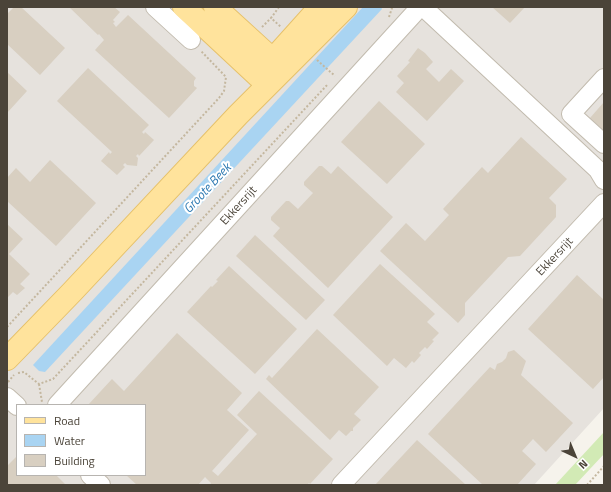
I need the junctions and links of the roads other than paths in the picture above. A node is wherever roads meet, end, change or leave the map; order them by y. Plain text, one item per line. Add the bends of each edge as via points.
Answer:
1 (155, 7) edge
2 (184, 7) edge
3 (215, 7) edge
4 (320, 7) edge
5 (346, 7) edge
6 (422, 7) edge
7 (191, 40) road end
8 (268, 71) junction
9 (604, 78) edge
10 (604, 144) edge
11 (604, 180) edge
12 (604, 203) edge
13 (7, 343) edge
14 (7, 359) edge
15 (7, 397) edge
16 (58, 404) edge
17 (16, 405) edge
18 (91, 476) edge
19 (101, 485) edge
20 (341, 485) edge

1 - 7 street
2 - 8 main road
3 - 8 main road
4 - 8 main road
5 - 8 main road
6 - 11 street, Ekkersrijt via 598,170
6 - 16 street, Ekkersrijt
8 - 13 main road
8 - 14 main road
9 - 10 street via 571,114
12 - 20 street, Ekkersrijt
15 - 17 street
18 - 19 street

